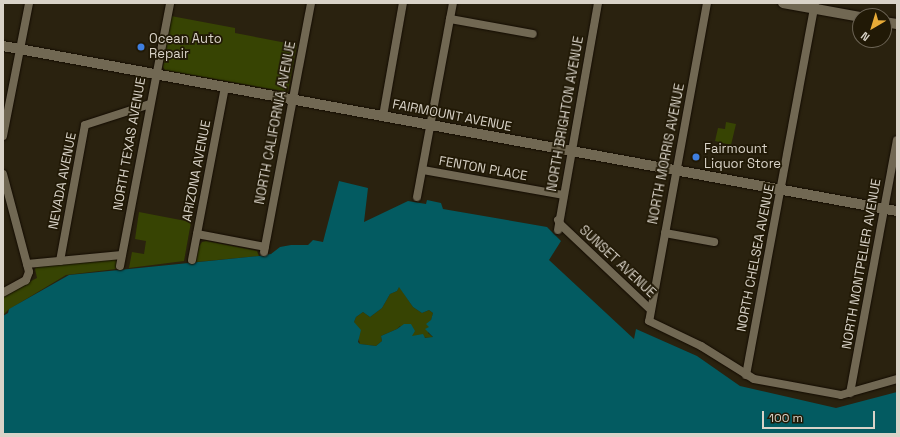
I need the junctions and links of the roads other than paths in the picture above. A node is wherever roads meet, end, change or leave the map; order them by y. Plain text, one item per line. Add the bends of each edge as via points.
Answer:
1 (29, 3) edge
2 (170, 3) edge
3 (311, 3) edge
4 (403, 3) edge
5 (454, 3) edge
6 (598, 3) edge
7 (707, 3) edge
8 (783, 3) edge
9 (815, 6) edge
10 (852, 16) edge
11 (450, 19) junction
12 (533, 34) dead end
13 (3, 46) edge
14 (20, 49) junction
15 (156, 74) junction
16 (225, 87) junction
17 (293, 99) junction
18 (150, 104) junction
19 (383, 116) junction
20 (431, 126) junction
21 (3, 136) edge
22 (897, 140) edge
23 (572, 151) junction
24 (423, 170) junction
25 (677, 170) junction
26 (3, 174) edge
27 (781, 190) junction
28 (563, 195) junction
29 (417, 197) dead end
30 (884, 208) junction
31 (897, 211) edge
32 (558, 220) junction
33 (558, 230) dead end
34 (665, 233) junction
35 (197, 234) junction
36 (714, 242) dead end
37 (122, 255) junction
38 (192, 260) dead end
39 (60, 261) junction
40 (27, 264) junction
41 (120, 266) dead end
42 (3, 293) edge
43 (650, 309) junction
44 (746, 375) junction
45 (897, 379) edge
46 (850, 393) junction

1 - 14 street
2 - 15 street, NORTH TEXAS AVENUE
3 - 17 street, NORTH CALIFORNIA AVENUE
4 - 19 street
5 - 11 street
6 - 23 street, NORTH BRIGHTON AVENUE
7 - 25 street, NORTH MORRIS AVENUE
8 - 9 street
9 - 10 street
9 - 27 street, NORTH CHELSEA AVENUE
11 - 12 street
11 - 20 street
13 - 14 street, FAIRMOUNT AVENUE
14 - 15 street, FAIRMOUNT AVENUE
14 - 21 street
15 - 16 street, FAIRMOUNT AVENUE
15 - 18 street, NORTH TEXAS AVENUE
16 - 17 street, FAIRMOUNT AVENUE
16 - 35 street, ARIZONA AVENUE
17 - 19 street, FAIRMOUNT AVENUE
17 - 35 street, NORTH CALIFORNIA AVENUE via 264,250
18 - 37 street, NORTH TEXAS AVENUE
18 - 39 street, NEVADA AVENUE via 85,125
19 - 20 street, FAIRMOUNT AVENUE
20 - 23 street, FAIRMOUNT AVENUE
20 - 24 street
22 - 30 street, NORTH MONTPELIER AVENUE
23 - 25 street, FAIRMOUNT AVENUE
23 - 28 street, NORTH BRIGHTON AVENUE
24 - 28 street, FENTON PLACE
24 - 29 street
25 - 27 street, FAIRMOUNT AVENUE
25 - 34 street, NORTH MORRIS AVENUE
26 - 40 street
27 - 30 street, FAIRMOUNT AVENUE
27 - 44 street, NORTH CHELSEA AVENUE
28 - 32 street, NORTH BRIGHTON AVENUE
30 - 31 street, FAIRMOUNT AVENUE
30 - 46 street, NORTH MONTPELIER AVENUE
32 - 33 street, NORTH BRIGHTON AVENUE
32 - 43 street, SUNSET AVENUE
34 - 36 street
34 - 43 street, NORTH MORRIS AVENUE
35 - 38 street, ARIZONA AVENUE
37 - 39 street
37 - 41 street, NORTH TEXAS AVENUE
39 - 40 street
40 - 42 street via 28,278
43 - 44 street, SUNSET AVENUE via 649,317 652,324 701,346
44 - 46 street, SUNSET AVENUE via 754,379 838,395
45 - 46 street, SUNSET AVENUE

